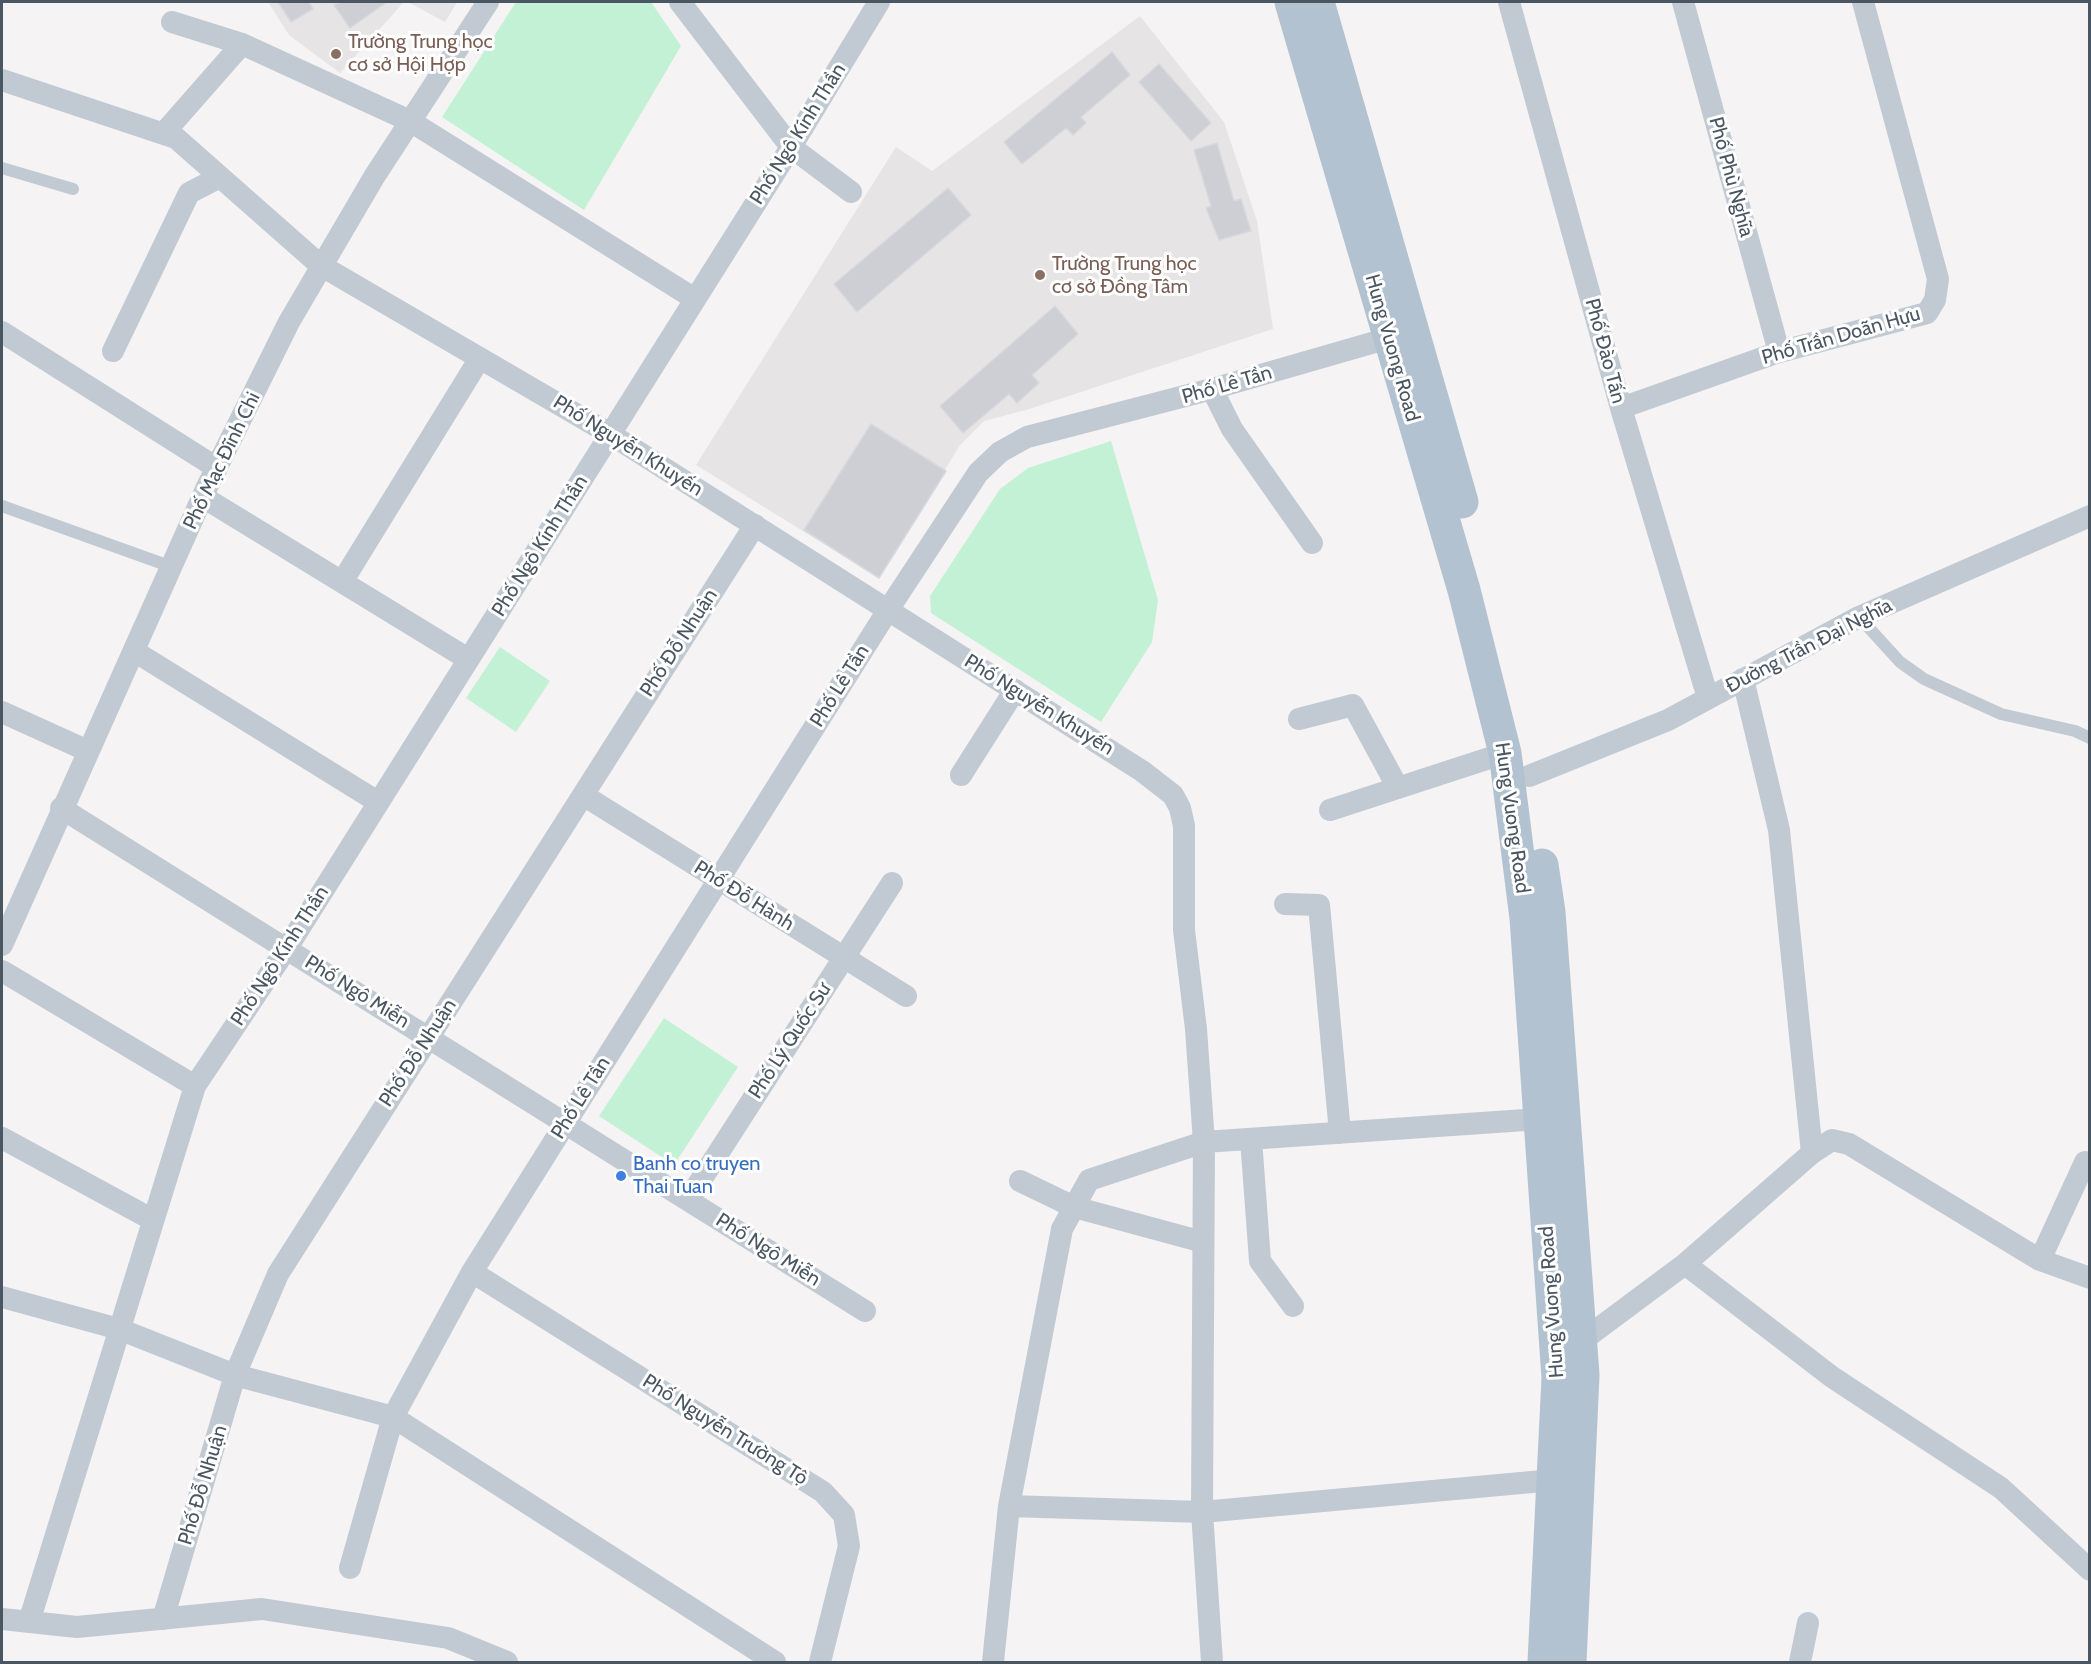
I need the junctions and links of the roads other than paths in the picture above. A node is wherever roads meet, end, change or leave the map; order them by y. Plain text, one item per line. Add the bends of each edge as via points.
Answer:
1 (488, 2) edge
2 (680, 2) edge
3 (879, 2) edge
4 (1291, 2) edge
5 (1318, 2) edge
6 (1509, 2) edge
7 (1683, 2) edge
8 (1863, 2) edge
9 (172, 22) dead end
10 (242, 44) junction
11 (2, 80) edge
12 (410, 121) junction
13 (163, 134) junction
14 (791, 147) junction
15 (2, 168) edge
16 (220, 177) junction
17 (73, 189) dead end
18 (851, 192) dead end
19 (320, 265) junction
20 (695, 299) junction
21 (2, 332) edge
22 (1389, 338) junction
23 (113, 351) dead end
24 (1779, 352) junction
25 (480, 358) junction
26 (1212, 389) junction
27 (1621, 408) junction
28 (610, 434) junction
29 (217, 468) junction
30 (203, 497) junction
31 (2, 506) edge
32 (2090, 516) edge
33 (755, 525) junction
34 (1312, 543) dead end
35 (171, 567) junction
36 (342, 582) junction
37 (888, 610) junction
38 (1859, 617) junction
39 (134, 651) junction
40 (468, 659) junction
41 (1743, 679) junction
42 (1015, 690) junction
43 (1708, 698) junction
44 (2, 712) edge
45 (1299, 719) dead end
46 (2090, 738) edge
47 (88, 751) junction
48 (1514, 771) junction
49 (961, 775) dead end
50 (1398, 788) junction
51 (583, 795) junction
52 (378, 802) junction
53 (62, 808) junction
54 (1330, 810) dead end
55 (718, 879) junction
56 (891, 883) dead end
57 (1285, 904) dead end
58 (2, 945) edge
59 (287, 948) junction
60 (844, 958) junction
61 (2, 971) edge
62 (906, 996) dead end
63 (428, 1037) junction
64 (195, 1086) junction
65 (1540, 1119) junction
66 (565, 1122) junction
67 (1340, 1133) junction
68 (2, 1138) edge
69 (1251, 1139) junction
70 (1204, 1142) junction
71 (1812, 1153) junction
72 (2085, 1162) dead end
73 (1020, 1181) dead end
74 (688, 1200) junction
75 (1074, 1207) junction
76 (153, 1220) junction
77 (1203, 1242) junction
78 (2040, 1260) junction
79 (1685, 1264) junction
80 (472, 1272) junction
81 (2090, 1278) edge
82 (2, 1297) edge
83 (1293, 1306) dead end
84 (865, 1311) dead end
85 (119, 1329) junction
86 (1579, 1343) junction
87 (235, 1375) junction
88 (393, 1417) junction
89 (1554, 1480) junction
90 (1009, 1506) junction
91 (1202, 1512) junction
92 (350, 1568) dead end
93 (2090, 1570) edge
94 (2, 1619) edge
95 (163, 1619) junction
96 (28, 1622) junction
97 (1808, 1623) dead end
98 (507, 1662) edge
99 (775, 1662) edge
100 (820, 1662) edge
101 (993, 1662) edge
102 (1212, 1662) edge
103 (1544, 1662) edge
104 (1570, 1662) edge
105 (1800, 1662) edge

1 - 12 street, Phố Mạc Đĩnh Chi
2 - 14 street
3 - 14 street, Phố Ngô Kính Thần
4 - 22 main road, Hung Vuong Road
5 - 48 main road, Hung Vuong Road via 1486,586 1524,743
6 - 27 street, Phố Đào Tấn
7 - 24 street, Phố Phù Nghĩa
8 - 24 street, Phố Trần Doãn Hựu via 1938,279 1938,292 1928,313
9 - 10 street
10 - 12 street
10 - 13 street
11 - 13 street, Phố Nguyễn Khuyến
12 - 19 street, Phố Mạc Đĩnh Chi
12 - 20 street
13 - 16 street, Phố Nguyễn Khuyến via 176,138
14 - 18 street
14 - 20 street, Phố Ngô Kính Thần
15 - 17 lane
16 - 19 street, Phố Nguyễn Khuyến
16 - 23 street via 189,193
19 - 25 street, Phố Nguyễn Khuyến
19 - 29 street, Phố Mạc Đĩnh Chi
20 - 28 street, Phố Ngô Kính Thần
21 - 29 street
22 - 26 street, Phố Lê Tần
22 - 48 main road, Hung Vuong Road
24 - 27 street, Phố Trần Doãn Hựu
25 - 28 street, Phố Nguyễn Khuyến
25 - 36 street
26 - 34 street via 1232,429
26 - 37 street, Phố Lê Tần via 1027,437 1000,452 978,472
27 - 43 street, Phố Đào Tấn
28 - 33 street, Phố Nguyễn Khuyến
28 - 40 street, Phố Ngô Kính Thần
29 - 30 street, Phố Mạc Đĩnh Chi
30 - 35 street, Phố Mạc Đĩnh Chi
30 - 36 street
31 - 35 lane
32 - 38 street, Đường Trần Đại Nghĩa
33 - 37 street, Phố Nguyễn Khuyến
33 - 51 street, Phố Đỗ Nhuận
35 - 39 street, Phố Mạc Đĩnh Chi
36 - 40 street
37 - 42 street, Phố Nguyễn Khuyến
37 - 55 street, Phố Lê Tần
38 - 41 street, Đường Trần Đại Nghĩa
38 - 46 lane via 1893,656 1924,679 2001,714
39 - 47 street, Phố Mạc Đĩnh Chi
39 - 52 street
40 - 52 street, Phố Ngô Kính Thần
41 - 43 street, Đường Trần Đại Nghĩa
41 - 71 street via 1779,830
42 - 49 street
42 - 70 street, Phố Nguyễn Khuyến via 1150,776 1173,795 1180,808 1184,826 1184,930
43 - 48 street, Đường Trần Đại Nghĩa via 1668,720
44 - 47 street
45 - 50 street via 1353,705
47 - 53 street, Phố Mạc Đĩnh Chi
48 - 50 street, Đường Trần Đại Nghĩa
48 - 65 main road, Hung Vuong Road
48 - 86 main road, Hung Vuong Road via 1548,912
50 - 54 street, Đường Trần Đại Nghĩa
51 - 55 street, Phố Đỗ Hành
51 - 63 street, Phố Đỗ Nhuận
52 - 59 street, Phố Ngô Kính Thần
53 - 58 street, Phố Mạc Đĩnh Chi
53 - 59 street, Phố Ngô Miễn
55 - 60 street, Phố Đỗ Hành
55 - 66 street, Phố Lê Tần
56 - 60 street, Phố Lý Quốc Sư
57 - 67 street via 1319,905
59 - 63 street, Phố Ngô Miễn
59 - 64 street, Phố Ngô Kính Thần
60 - 62 street, Phố Đỗ Hành
60 - 74 street, Phố Lý Quốc Sư
61 - 64 street
63 - 66 street, Phố Ngô Miễn
63 - 87 street, Phố Đỗ Nhuận via 278,1274
64 - 76 street, Phố Ngô Kính Thần
65 - 67 street
65 - 89 main road, Hung Vuong Road via 1558,1378
66 - 74 street, Phố Ngô Miễn
66 - 80 street, Phố Lê Tần
67 - 69 street
68 - 76 street
69 - 70 street
69 - 83 street via 1260,1261
70 - 75 street via 1089,1180
70 - 77 street, Phố Nguyễn Khuyến
71 - 78 street via 1832,1140 1849,1144
71 - 79 street
72 - 78 street
73 - 75 street
74 - 84 street, Phố Ngô Miễn
75 - 77 street
75 - 90 street via 1062,1230
76 - 85 street, Phố Ngô Kính Thần
77 - 91 street, Phố Nguyễn Khuyến
78 - 81 street
79 - 86 street
79 - 93 street via 1832,1377 2001,1488
80 - 88 street, Phố Lê Tần
80 - 100 street, Phố Nguyễn Trường Tộ via 823,1492 844,1515 849,1546
82 - 85 street
85 - 87 street
85 - 96 street, Phố Ngô Kính Thần
86 - 104 main road, Hung Vuong Road via 1582,1375
87 - 88 street
87 - 95 street, Phố Đỗ Nhuận
88 - 92 street, Phố Lê Tần
88 - 99 street
89 - 91 street
89 - 103 main road, Hung Vuong Road
90 - 91 street
90 - 101 street
91 - 102 street, Phố Nguyễn Khuyến
94 - 96 street
95 - 96 street via 77,1627
95 - 98 street via 262,1609 448,1638
97 - 105 street

